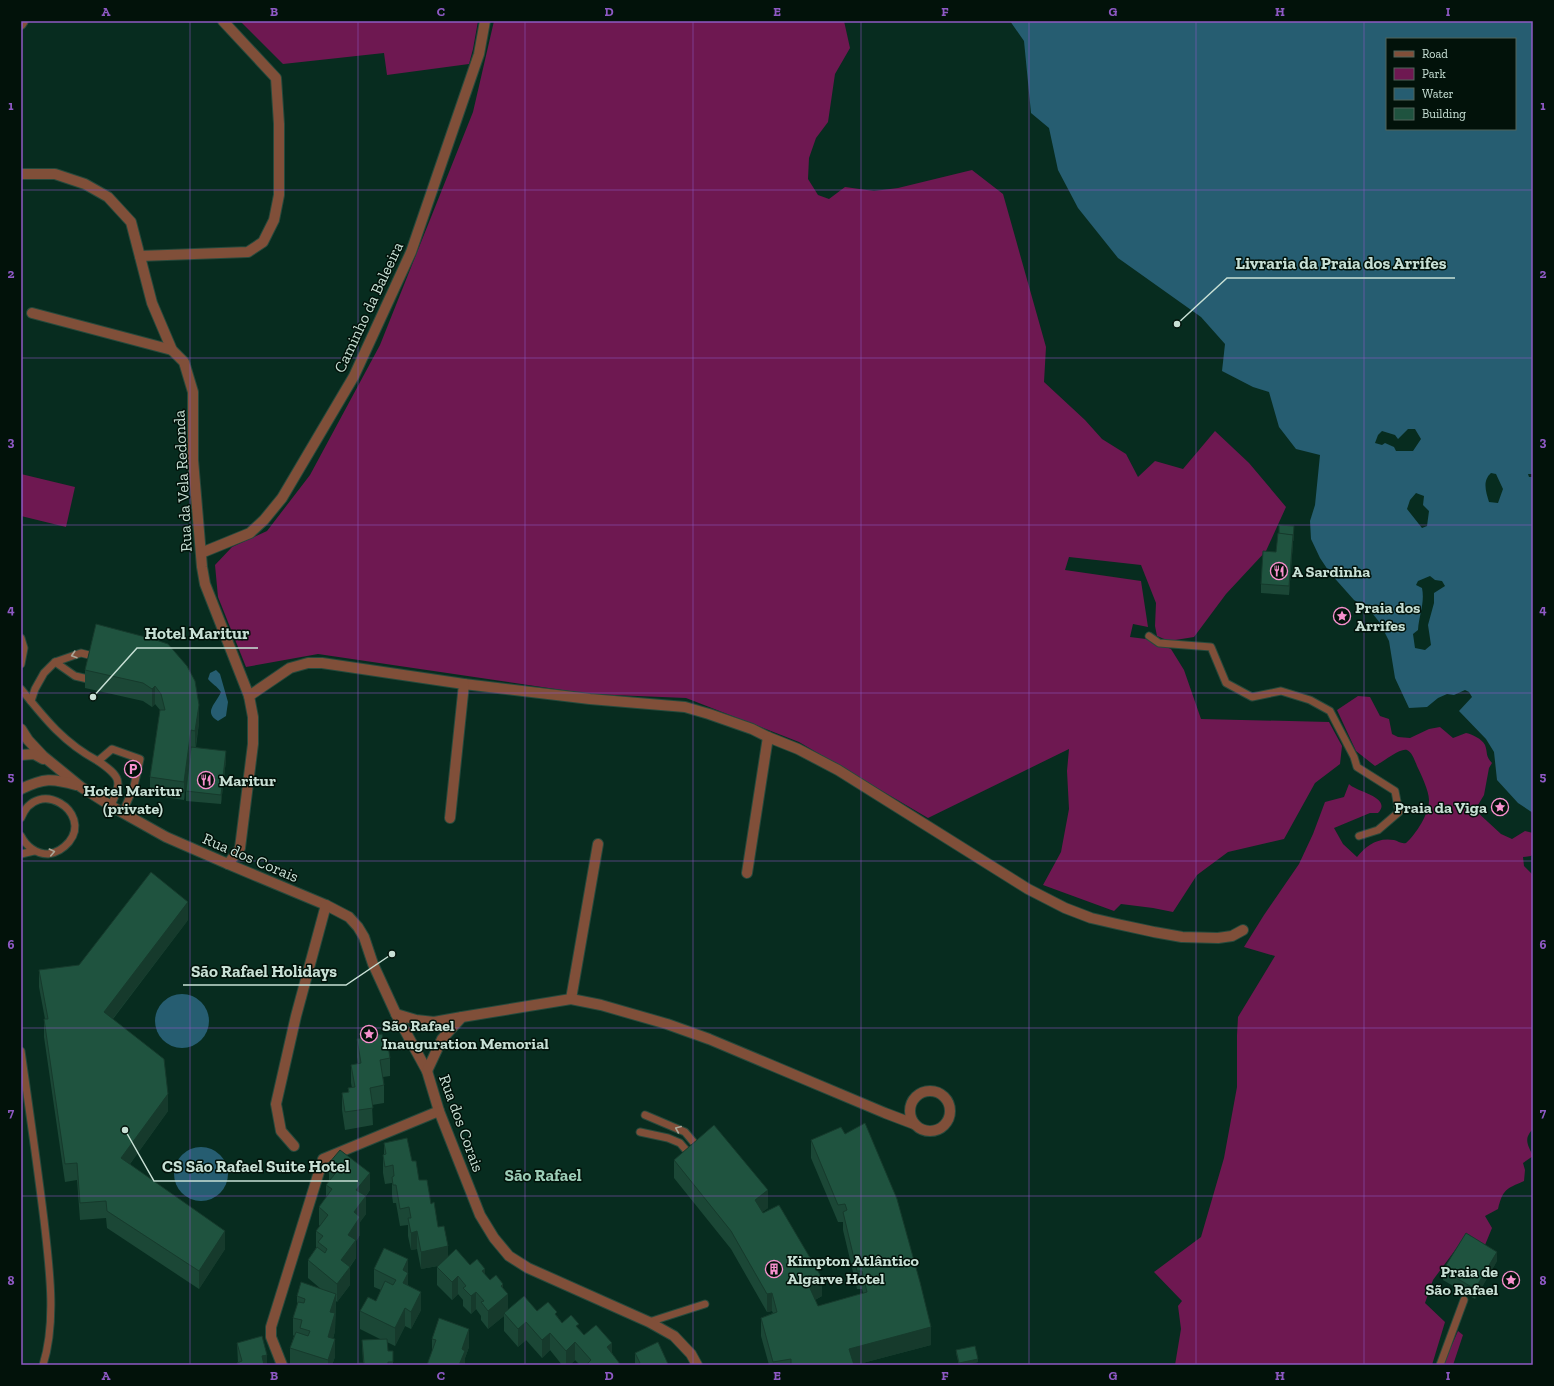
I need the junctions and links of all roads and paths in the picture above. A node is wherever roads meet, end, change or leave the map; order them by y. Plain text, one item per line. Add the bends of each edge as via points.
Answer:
1 (23, 21) edge
2 (224, 21) edge
3 (485, 21) edge
4 (21, 24) edge
5 (21, 174) edge
6 (140, 256) junction
7 (32, 313) dead end
8 (172, 350) junction
9 (201, 553) junction
10 (1149, 636) dead end
11 (21, 638) edge
12 (93, 656) edge
13 (55, 662) junction
14 (21, 664) edge
15 (88, 679) edge
16 (464, 684) junction
17 (21, 689) edge
18 (249, 696) junction
19 (31, 701) junction
20 (21, 729) edge
21 (768, 737) junction
22 (21, 754) edge
23 (98, 761) junction
24 (50, 762) junction
25 (21, 781) edge
26 (37, 781) junction
27 (81, 787) junction
28 (21, 789) edge
29 (111, 805) junction
30 (123, 812) junction
31 (21, 818) edge
32 (450, 818) dead end
33 (21, 836) edge
34 (1359, 836) dead end
35 (598, 844) dead end
36 (34, 851) junction
37 (21, 854) edge
38 (228, 864) junction
39 (747, 873) dead end
40 (326, 905) junction
41 (1243, 930) dead end
42 (571, 1000) junction
43 (396, 1014) junction
44 (462, 1017) junction
45 (21, 1051) edge
46 (427, 1071) junction
47 (439, 1111) junction
48 (646, 1115) dead end
49 (914, 1124) junction
50 (640, 1132) dead end
51 (294, 1146) dead end
52 (702, 1154) edge
53 (695, 1160) edge
54 (1464, 1300) dead end
55 (706, 1304) dead end
56 (649, 1322) junction
57 (43, 1365) edge
58 (282, 1365) edge
59 (698, 1365) edge
60 (1440, 1365) edge

1 - 4 street
2 - 6 street via 276,78 279,195 274,220 263,242 248,252
3 - 9 street, Caminho da Baleeira via 479,54 411,252 354,376 282,498 264,520 250,533
5 - 6 street, Rua da Vela Redonda via 55,174 85,184 108,197 131,222
6 - 8 street, Rua da Vela Redonda via 152,303
7 - 8 street
8 - 9 street, Rua da Vela Redonda via 184,362 193,392 194,460
9 - 18 street, Rua da Vela Redonda via 205,584
10 - 34 lane via 1159,643 1211,647 1226,683 1252,696 1281,691 1310,700 1330,711 1357,767 1395,791 1399,812 1378,830
11 - 14 lane via 24,648
12 -> 13 lane via 81,653
13 - 15 lane via 76,676
13 - 19 lane via 44,673
16 - 18 street via 308,663 290,668
16 - 21 street via 686,707 752,729
16 - 32 street
17 - 19 lane
18 - 38 street, Rua da Vela Redonda via 253,716 253,744 240,848
19 - 23 lane via 67,741
20 - 24 street via 28,740
21 - 39 street
21 - 41 street via 838,770 1028,889 1065,908 1091,918 1182,937 1218,938 1232,936
22 - 24 street via 34,754
23 - 29 lane via 112,770 119,781 118,792
23 - 30 lane via 112,749 140,759 134,786
24 - 27 street
25 - 26 street
26 - 27 street via 57,780
26 - 28 street
27 - 29 street, Rua dos Corais
29 - 30 street, Rua dos Corais
30 - 38 street, Rua dos Corais via 166,837
36 -> 31 lane via 49,854 64,848 74,833 73,818 69,809 57,800 48,798 31,804 24,810
33 - 36 lane
35 - 42 street
36 - 37 lane
38 - 40 street, Rua dos Corais
40 - 43 street, Rua dos Corais via 349,917 358,927
40 - 51 street via 296,1016 276,1104 281,1131
42 - 44 street
42 - 49 street via 601,1005 709,1039
43 - 44 street via 434,1022
43 - 46 street, Rua dos Corais
44 - 46 street via 442,1039
45 - 57 lane via 51,1281 49,1325
46 - 47 street, Rua dos Corais
47 - 56 street, Rua dos Corais via 480,1215 509,1256 528,1268
47 - 58 street via 323,1159 271,1327
52 -> 48 lane via 685,1132
49 - 49 street via 927,1131 942,1128 950,1116 950,1108 944,1095 930,1090 916,1096 910,1110
50 - 53 lane via 680,1143
54 - 60 lane
55 - 56 lane
56 - 59 street, Rua dos Corais via 674,1336

